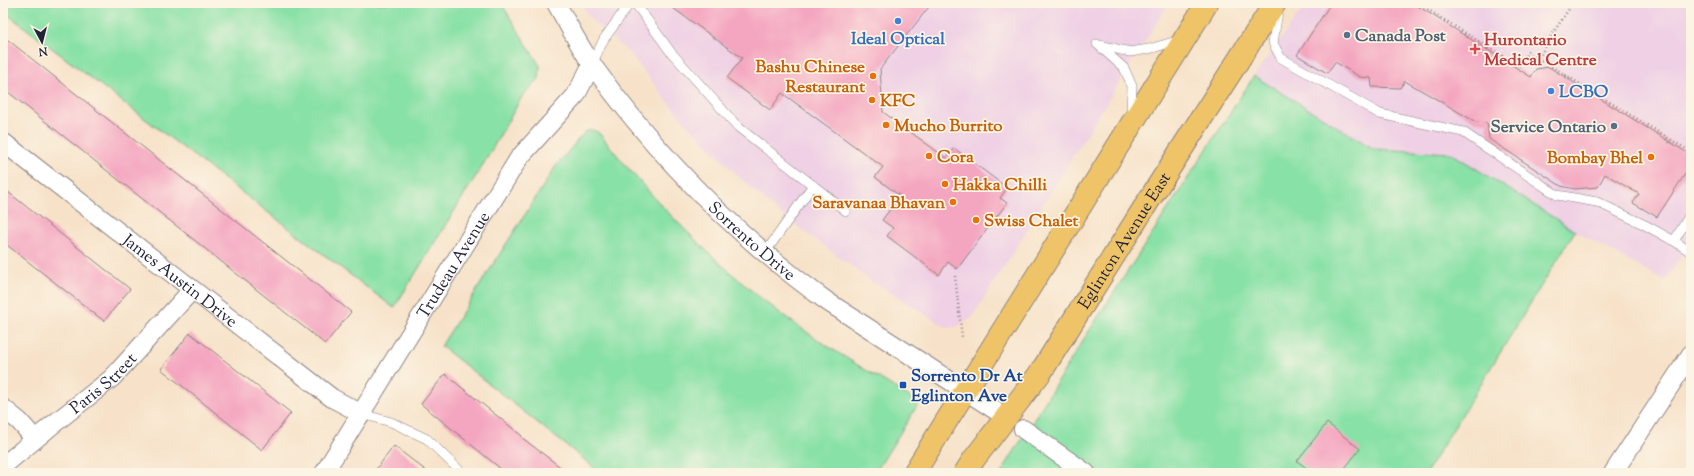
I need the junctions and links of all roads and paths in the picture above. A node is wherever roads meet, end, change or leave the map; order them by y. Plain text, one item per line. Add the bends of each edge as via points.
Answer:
1 (556, 3) edge
2 (630, 3) edge
3 (635, 3) edge
4 (1207, 3) edge
5 (1275, 3) edge
6 (1279, 3) edge
7 (1417, 3) edge
8 (1573, 3) edge
9 (1439, 17) junction
10 (1449, 26) dead end
11 (1460, 30) junction
12 (1185, 38) junction
13 (1470, 39) dead end
14 (1480, 42) junction
15 (1489, 51) dead end
16 (1503, 56) junction
17 (1539, 58) junction
18 (592, 64) junction
19 (1513, 66) dead end
20 (1561, 72) junction
21 (1571, 81) dead end
22 (1611, 103) junction
23 (1621, 112) dead end
24 (1130, 126) junction
25 (1661, 135) junction
26 (3, 142) edge
27 (1671, 144) dead end
28 (1691, 152) edge
29 (813, 185) junction
30 (846, 211) dead end
31 (1691, 213) edge
32 (1674, 241) junction
33 (1691, 252) edge
34 (765, 253) junction
35 (955, 276) dead end
36 (192, 290) junction
37 (962, 337) dead end
38 (1691, 354) edge
39 (965, 390) junction
40 (3, 408) edge
41 (362, 414) junction
42 (1015, 423) junction
43 (35, 439) junction
44 (3, 466) edge
45 (324, 473) edge
46 (462, 473) edge
47 (914, 473) edge
48 (965, 473) edge
49 (1086, 473) edge
50 (1613, 473) edge

1 - 18 street, Sorrento Drive
2 - 18 lane via 604,39
3 - 29 lane via 670,51 738,127
4 - 12 main road
5 - 42 main road, Eglinton Avenue East via 1041,372
6 - 32 lane via 1272,43 1281,58 1380,114 1463,132 1557,194 1597,202
7 - 9 path
8 - 17 path
9 - 10 path
9 - 11 path
11 - 13 path
11 - 14 path
12 - 24 main road
12 - 24 lane via 1130,52 1097,44 1124,68 1132,86
14 - 15 path
14 - 16 path
16 - 17 path via 1519,66 1528,52
16 - 19 path
17 - 20 path
18 - 34 street, Sorrento Drive via 668,159
18 - 41 street, Trudeau Avenue via 576,95 519,158
20 - 21 path
20 - 22 path
22 - 23 path
22 - 25 path
24 - 39 main road
25 - 27 path
25 - 28 path
26 - 36 street, James Austin Drive
29 - 30 lane
29 - 34 lane
31 - 32 lane
32 - 33 lane
34 - 39 street, Sorrento Drive via 828,302
35 - 37 path
36 - 41 street, James Austin Drive via 332,398
36 - 43 street, Paris Street via 112,378
38 - 50 street
39 - 42 street, Sorrento Drive
39 - 47 main road
40 - 43 street
41 - 45 street, Trudeau Avenue
41 - 46 lane via 391,422 427,439
42 - 48 main road, Eglinton Avenue East via 974,459
42 - 49 street, Sorrento Drive
43 - 44 street, Paris Street

